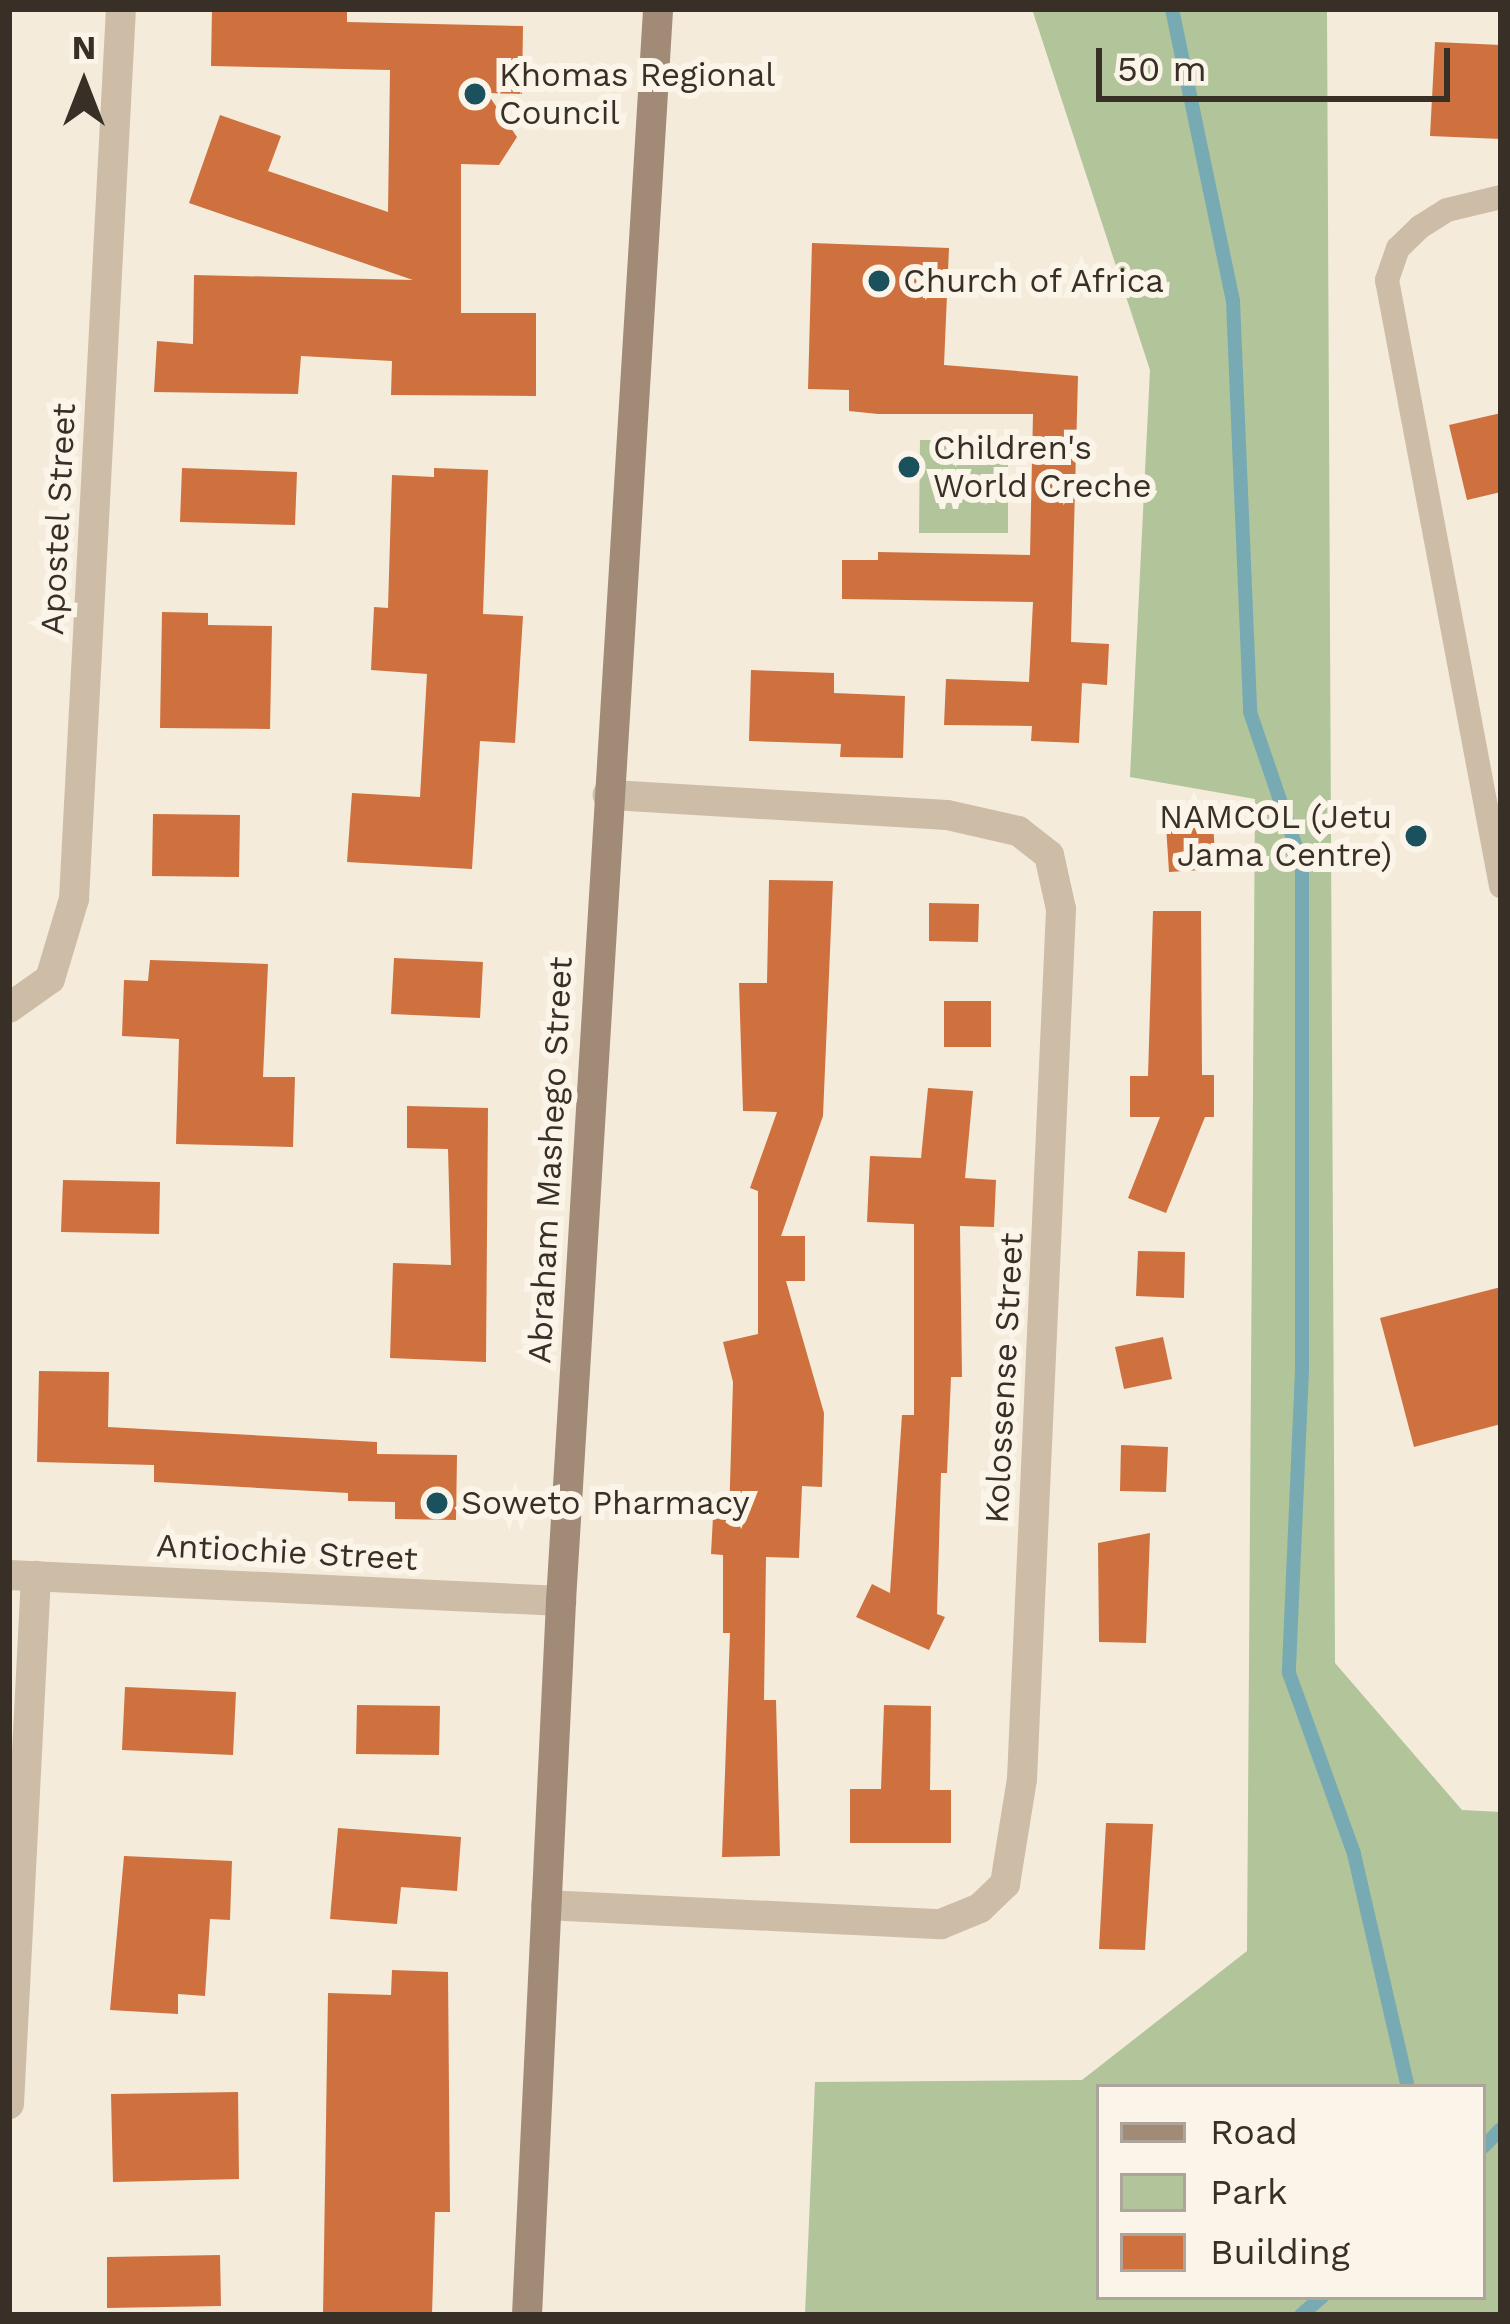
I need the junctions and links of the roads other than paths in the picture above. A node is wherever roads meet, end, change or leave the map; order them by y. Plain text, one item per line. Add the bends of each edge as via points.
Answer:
1 (121, 9) edge
2 (658, 9) edge
3 (1501, 197) edge
4 (608, 795) junction
5 (1500, 876) edge
6 (9, 1008) edge
7 (22, 1576) edge
8 (561, 1601) junction
9 (546, 1905) junction
10 (9, 2104) edge
11 (527, 2315) edge

1 - 6 street, Apostel Street via 74,899 50,979
2 - 4 main road, Abraham Mashego Street
3 - 5 lane via 1447,210 1420,227 1398,248 1387,280
4 - 8 main road, Abraham Mashego Street
4 - 9 street, Kolossense Street via 947,815 1018,831 1049,854 1061,909 1022,1779 1005,1884 980,1908 941,1924
7 - 8 street, Antiochie Street
7 - 10 street
8 - 9 main road, Abraham Mashego Street
9 - 11 main road, Abraham Mashego Street

